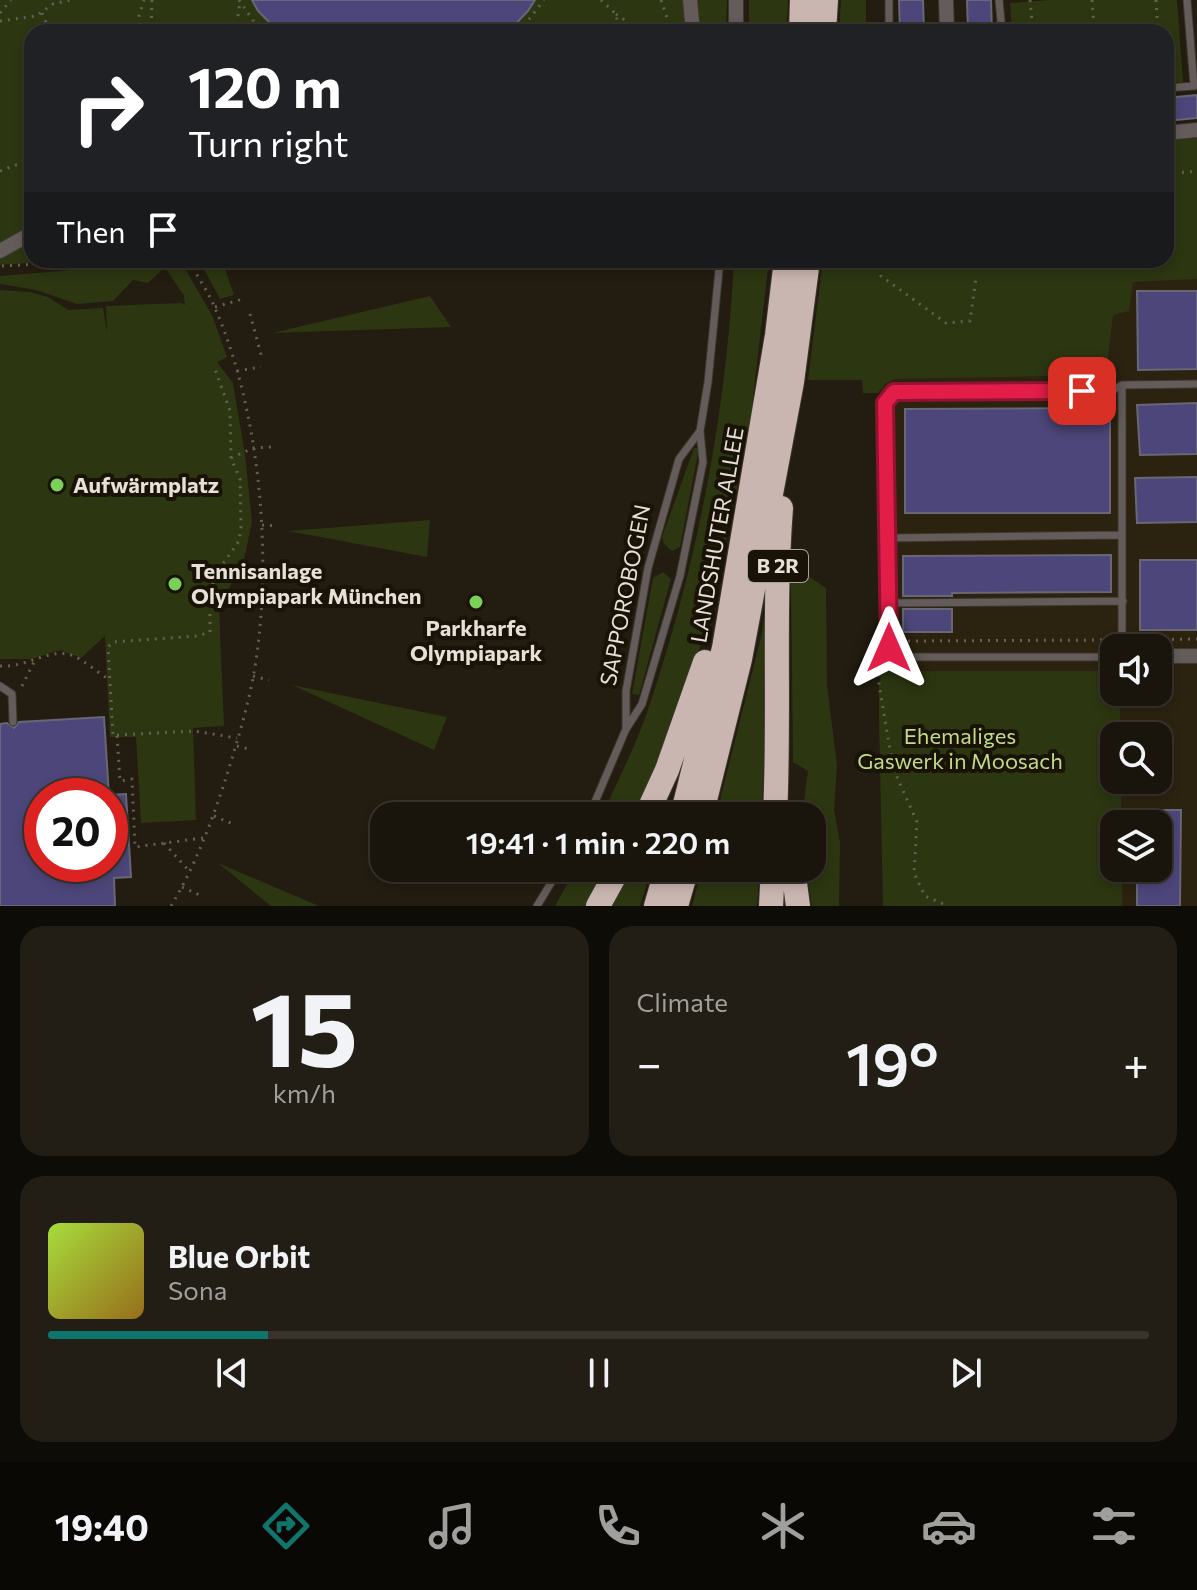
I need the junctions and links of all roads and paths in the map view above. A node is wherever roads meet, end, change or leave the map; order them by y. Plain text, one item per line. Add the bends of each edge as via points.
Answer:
1 (11, 0) edge
2 (71, 0) edge
3 (144, 0) edge
4 (152, 0) edge
5 (544, 0) edge
6 (601, 0) edge
7 (661, 0) edge
8 (690, 0) edge
9 (736, 0) edge
10 (802, 0) edge
11 (826, 0) edge
12 (889, 0) edge
13 (946, 0) edge
14 (999, 0) edge
15 (1030, 0) edge
16 (1092, 0) edge
17 (1156, 0) edge
18 (1187, 0) edge
19 (240, 1) edge
20 (0, 13) edge
21 (42, 13) junction
22 (616, 14) junction
23 (0, 21) edge
24 (47, 24) edge
25 (136, 24) edge
26 (151, 24) edge
27 (237, 24) edge
28 (256, 24) edge
29 (525, 24) edge
30 (618, 24) edge
31 (630, 24) edge
32 (669, 24) edge
33 (692, 24) edge
34 (736, 24) edge
35 (801, 24) edge
36 (824, 24) edge
37 (889, 24) edge
38 (947, 24) edge
39 (1001, 24) edge
40 (1032, 24) edge
41 (1094, 24) edge
42 (1158, 24) edge
43 (1174, 87) edge
44 (1197, 130) edge
45 (1174, 132) edge
46 (24, 162) edge
47 (0, 171) edge
48 (1196, 173) edge
49 (1174, 174) edge
50 (24, 238) edge
51 (0, 251) edge
52 (24, 265) edge
53 (0, 266) edge
54 (193, 268) edge
55 (719, 268) edge
56 (785, 268) edge
57 (807, 268) edge
58 (878, 268) edge
59 (976, 278) dead end
60 (243, 299) dead end
61 (215, 307) junction
62 (250, 314) dead end
63 (262, 358) dead end
64 (261, 367) dead end
65 (215, 369) dead end
66 (237, 371) junction
67 (792, 382) junction
68 (1197, 384) edge
69 (1122, 385) junction
70 (700, 431) junction
71 (273, 447) dead end
72 (253, 448) junction
73 (231, 458) junction
74 (262, 525) junction
75 (278, 526) dead end
76 (1122, 535) junction
77 (888, 538) junction
78 (742, 546) junction
79 (1123, 601) junction
80 (888, 603) junction
81 (260, 604) junction
82 (278, 609) dead end
83 (1122, 634) edge
84 (1197, 639) edge
85 (889, 641) junction
86 (1172, 641) edge
87 (1100, 644) edge
88 (1172, 656) edge
89 (1197, 656) edge
90 (898, 657) junction
91 (1100, 657) edge
92 (34, 662) junction
93 (0, 666) edge
94 (253, 676) junction
95 (110, 680) junction
96 (269, 680) dead end
97 (0, 686) edge
98 (22, 686) dead end
99 (13, 722) dead end
100 (626, 729) junction
101 (117, 735) junction
102 (238, 739) junction
103 (236, 745) junction
104 (251, 750) dead end
105 (778, 750) junction
106 (595, 802) edge
107 (652, 802) edge
108 (686, 802) edge
109 (704, 802) edge
110 (776, 802) edge
111 (784, 802) edge
112 (214, 816) junction
113 (233, 824) dead end
114 (204, 838) junction
115 (164, 843) junction
116 (190, 872) junction
117 (552, 882) edge
118 (611, 882) edge
119 (663, 882) edge
120 (683, 882) edge
121 (772, 882) edge
122 (795, 882) edge
123 (182, 887) junction
124 (202, 896) dead end
125 (171, 906) edge
126 (537, 906) edge
127 (598, 906) edge
128 (656, 906) edge
129 (676, 906) edge
130 (771, 906) edge
131 (798, 906) edge
132 (948, 906) edge

1 - 20 path
2 - 21 path
3 - 25 path
4 - 26 path
5 - 29 path
6 - 22 path
7 - 32 path
8 - 33 street
9 - 34 street
10 - 35 highway
11 - 36 highway
12 - 37 lane
13 - 38 street
14 - 39 lane
15 - 40 path
16 - 41 path
17 - 42 path
18 - 43 lane via 1194,86
19 - 27 path
19 - 28 path
21 - 23 path
21 - 24 path
22 - 30 path
22 - 31 path
44 - 45 street
46 - 47 path
48 - 49 path
50 - 51 street
52 - 53 path
54 - 61 path
55 - 70 lane, SAPPOROBOGEN
56 - 78 highway, LANDSHUTER ALLEE / B 2R
57 - 67 highway, LANDSHUTER ALLEE / B 2R
58 - 59 path via 881,276 946,323 970,321
60 - 61 path
61 - 66 path
62 - 63 path
64 - 66 path
65 - 73 path via 230,411
66 - 72 path
67 - 105 highway, LANDSHUTER ALLEE / B 2R via 778,551
67 - 109 highway, LANDSHUTER ALLEE via 740,659
68 - 69 lane
69 - 76 lane
69 - 77 lane via 1113,390 894,392 885,403
70 - 100 lane, SAPPOROBOGEN via 703,462 680,576 642,704
70 - 100 lane, SAPPOROBOGEN via 679,459 648,568 626,691
71 - 72 path
72 - 73 path
72 - 74 path
73 - 95 path via 240,479 239,541 210,590 210,632 113,642 108,647
74 - 75 path
74 - 81 path
76 - 77 lane
76 - 79 lane
77 - 80 lane
78 - 107 highway, B 2R via 688,715
78 - 108 highway, LANDSHUTER ALLEE via 724,648
79 - 80 lane
79 - 83 lane
80 - 85 lane
81 - 82 path
81 - 94 path
84 - 86 path
85 - 87 path
85 - 90 lane
88 - 89 street
90 - 91 lane
90 - 132 path via 879,674 887,744 917,822 918,886 925,896
92 - 93 path
92 - 95 path via 48,654 71,655
92 - 98 path
94 - 96 path
94 - 102 path
95 - 101 path
97 - 99 lane via 12,694
100 - 106 lane, SAPPOROBOGEN
101 - 102 path via 194,731
101 - 115 path via 120,781 132,779 135,847
102 - 103 path
103 - 104 path
103 - 112 path
105 - 110 highway, LANDSHUTER ALLEE / B 2R
105 - 111 highway
112 - 113 path
112 - 114 path
114 - 115 path
114 - 116 path
115 - 116 path
116 - 123 path
117 - 126 lane
118 - 127 highway
119 - 128 highway
120 - 129 highway
121 - 130 highway
122 - 131 highway
123 - 124 path
123 - 125 path

